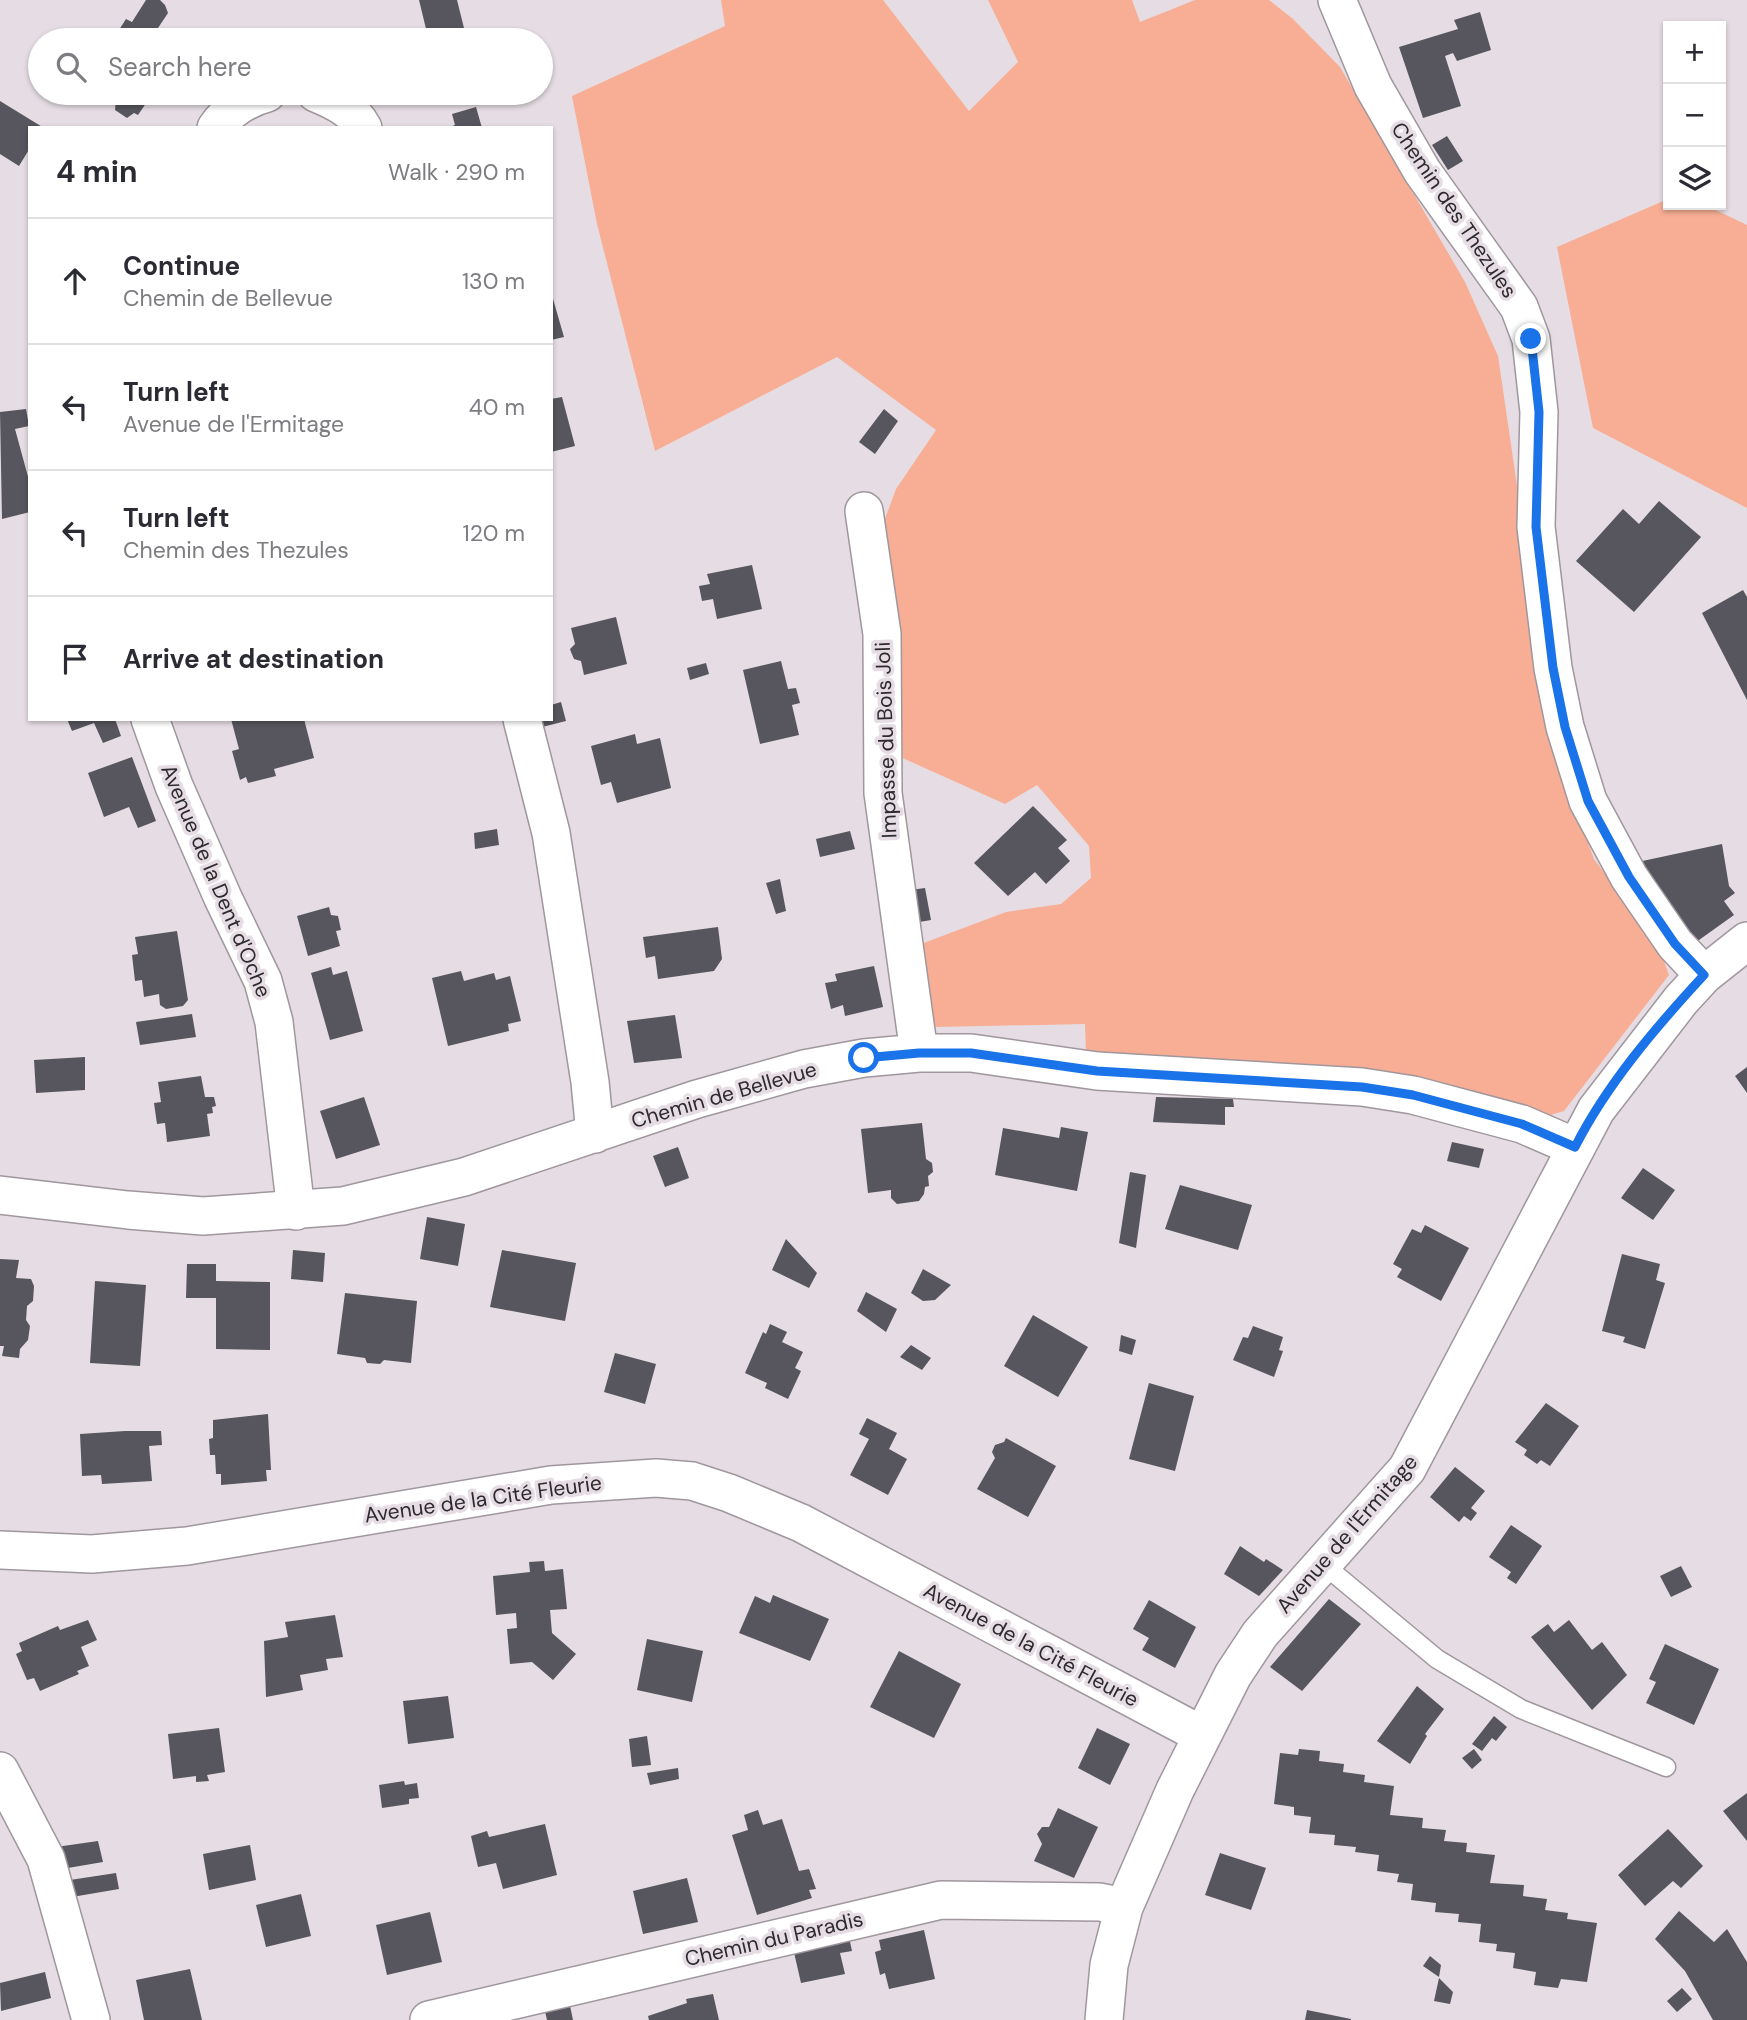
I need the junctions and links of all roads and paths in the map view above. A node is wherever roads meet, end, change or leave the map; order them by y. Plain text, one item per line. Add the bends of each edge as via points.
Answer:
1 (1338, 0) edge
2 (241, 105) edge
3 (343, 105) edge
4 (217, 126) edge
5 (362, 126) edge
6 (864, 511) dead end
7 (151, 721) edge
8 (523, 721) edge
9 (1747, 941) edge
10 (1704, 975) junction
11 (919, 1053) junction
12 (595, 1135) junction
13 (1575, 1147) junction
14 (0, 1195) edge
15 (296, 1211) junction
16 (0, 1550) edge
17 (1323, 1564) junction
18 (1202, 1735) junction
19 (1666, 1767) dead end
20 (0, 1770) edge
21 (1124, 1906) junction
22 (91, 2020) edge
23 (429, 2020) edge
24 (1104, 2020) edge

1 - 10 street, Chemin des Thezules via 1373,86 1422,171 1519,307 1531,339 1539,412 1536,527 1545,615 1565,727 1588,801 1629,877 1675,944
2 - 4 street
3 - 5 street
6 - 11 street, Impasse du Bois Joli via 882,634 883,793
7 - 15 street, Avenue de la Dent d'Oche via 174,786 263,981 274,1022
8 - 12 street via 551,833
9 - 10 street, Avenue de l'Ermitage
10 - 13 street, Avenue de l'Ermitage via 1623,1073
11 - 12 street, Chemin de Bellevue via 804,1069 697,1098
11 - 13 street, Chemin de Bellevue via 971,1053 1097,1071 1362,1087 1413,1095 1522,1124
12 - 15 street, Chemin de Bellevue via 464,1177 343,1206
13 - 17 street, Avenue de l'Ermitage via 1407,1469
14 - 15 street, Chemin de Bellevue via 203,1216
16 - 18 street, Avenue de la Cité Fleurie via 92,1555 187,1546 551,1485 656,1478 692,1481 801,1523
17 - 18 street, Avenue de l'Ermitage via 1245,1654
17 - 19 lane via 1437,1659 1521,1709
18 - 21 street, Avenue de l'Ermitage
20 - 22 street via 46,1859
21 - 23 street, Chemin du Paradis via 941,1900
21 - 24 street, Avenue de l'Ermitage via 1108,1965

